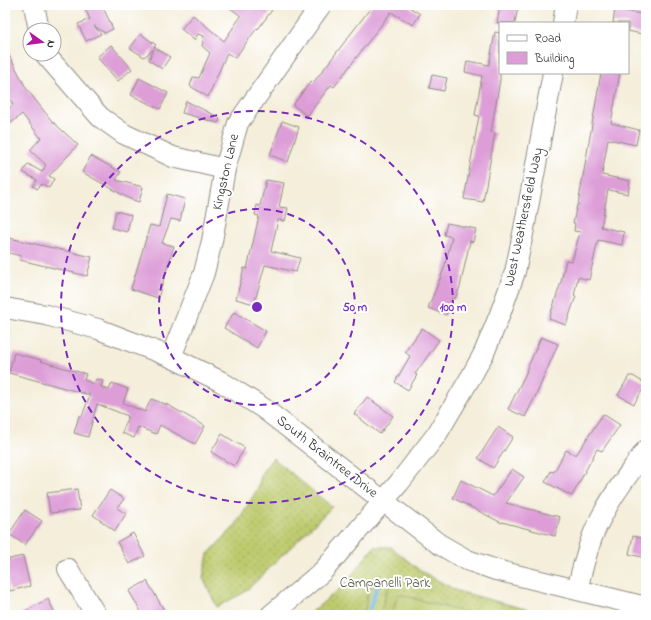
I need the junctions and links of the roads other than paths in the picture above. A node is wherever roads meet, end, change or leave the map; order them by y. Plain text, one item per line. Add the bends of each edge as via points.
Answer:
1 (34, 5) edge
2 (321, 5) edge
3 (566, 5) edge
4 (37, 22) edge
5 (563, 22) edge
6 (52, 62) edge
7 (553, 74) edge
8 (225, 169) junction
9 (5, 308) edge
10 (171, 357) junction
11 (646, 450) edge
12 (383, 500) junction
13 (68, 569) dead end
14 (577, 589) junction
15 (639, 609) edge
16 (96, 615) edge
17 (271, 615) edge

1 - 4 street
2 - 8 street, Kingston Lane via 238,123
3 - 5 street
6 - 8 street via 100,117 124,134 173,158
7 - 12 street, West Weathersfield Way via 515,272 500,314 484,353 437,434
8 - 10 street, Kingston Lane via 204,273
9 - 10 street, South Braintree Drive via 46,315 98,329
10 - 12 street, South Braintree Drive via 220,381 263,408
11 - 14 street via 617,490 596,528
12 - 14 street, South Braintree Drive via 439,544 467,560 511,575
12 - 17 street, West Weathersfield Way via 323,570
13 - 16 street
14 - 15 street, South Braintree Drive

